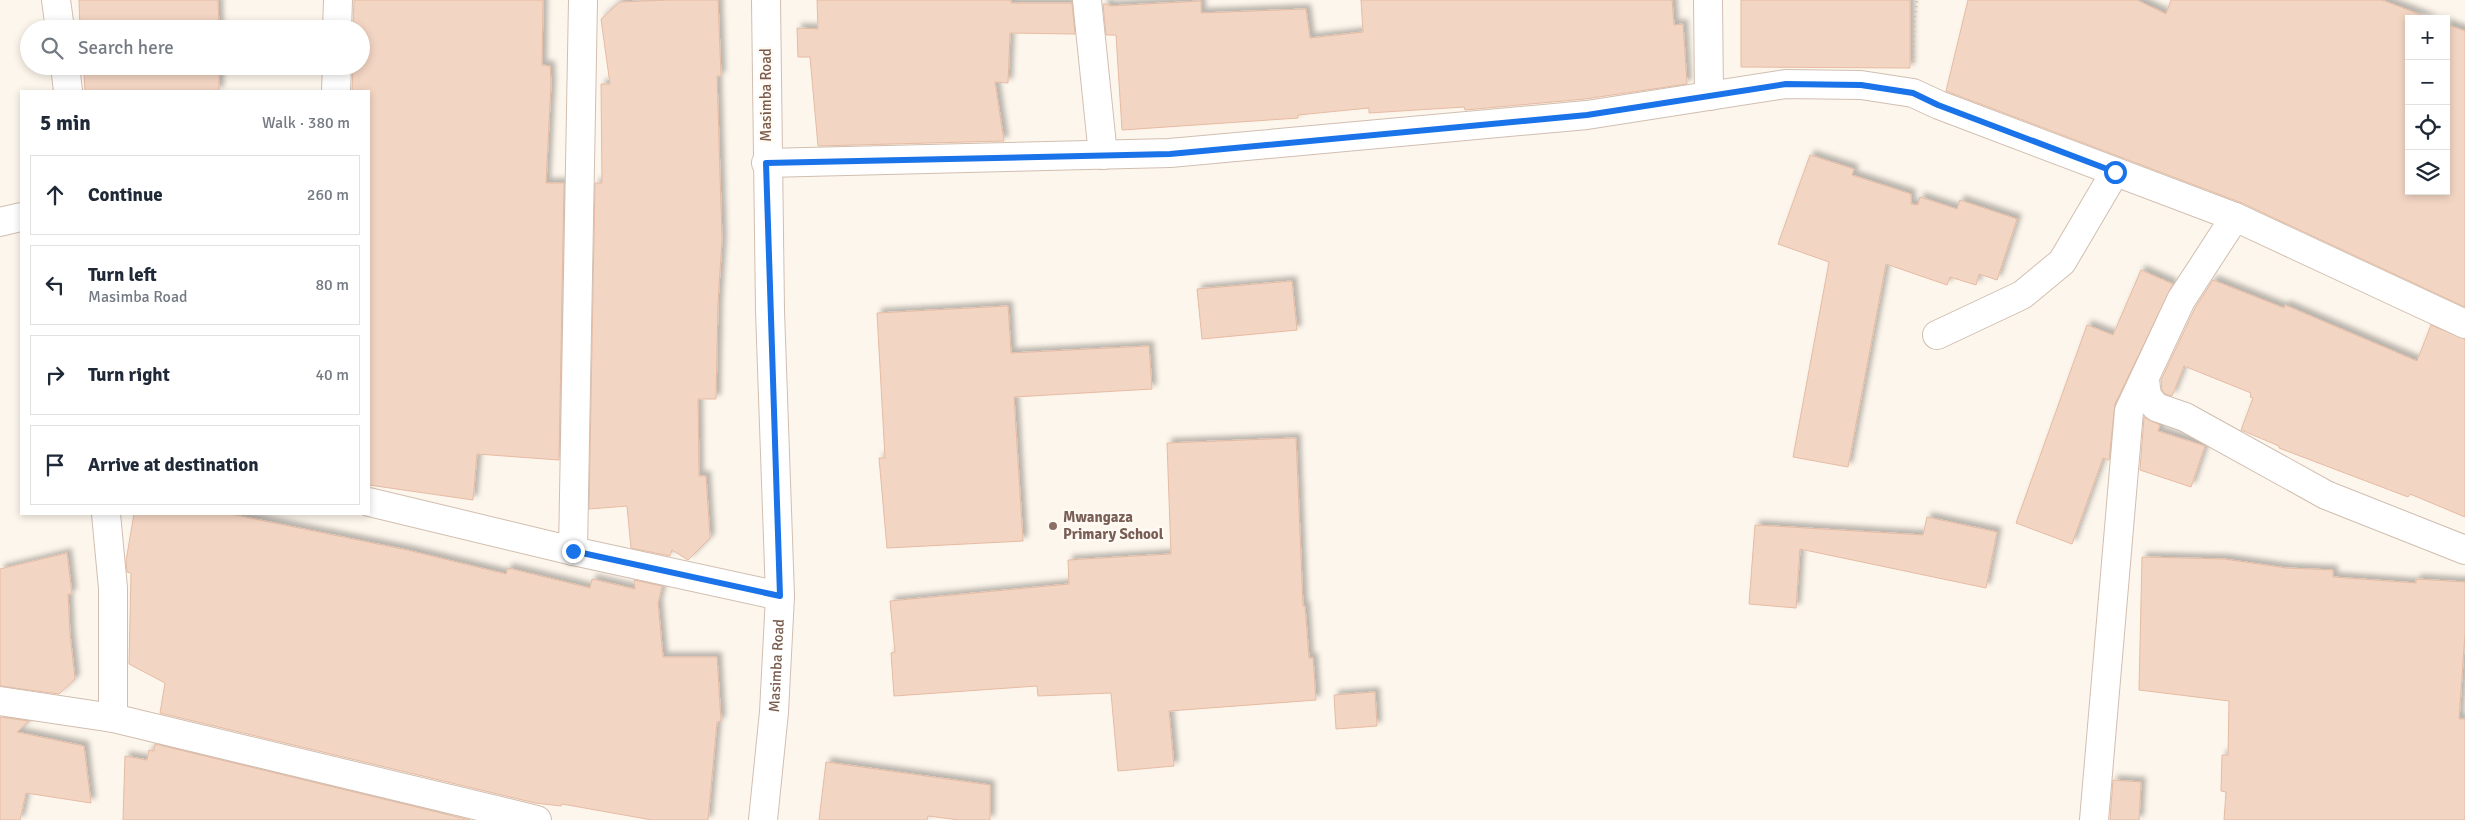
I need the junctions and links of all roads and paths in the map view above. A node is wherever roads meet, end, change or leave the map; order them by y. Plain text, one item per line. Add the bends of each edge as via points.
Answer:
1 (56, 0) edge
2 (338, 0) edge
3 (583, 0) edge
4 (766, 0) edge
5 (1087, 0) edge
6 (1708, 0) edge
7 (1918, 0) edge
8 (59, 20) edge
9 (337, 20) edge
10 (66, 75) edge
11 (337, 75) edge
12 (68, 90) edge
13 (336, 90) edge
14 (1913, 93) junction
15 (1709, 96) junction
16 (1103, 155) junction
17 (766, 163) junction
18 (2115, 172) junction
19 (20, 216) edge
20 (2235, 217) junction
21 (0, 222) edge
22 (2465, 324) edge
23 (1937, 335) dead end
24 (2145, 380) junction
25 (370, 502) edge
26 (106, 515) edge
27 (2465, 550) edge
28 (573, 551) junction
29 (780, 596) junction
30 (0, 700) edge
31 (113, 718) junction
32 (537, 820) edge
33 (763, 820) edge
34 (2094, 820) edge

1 - 8 street
2 - 9 street
3 - 28 street
4 - 17 street, Masimba Road
5 - 16 street
6 - 15 street
7 - 14 path via 1914,22
10 - 12 street
11 - 13 street
14 - 15 street via 1861,85 1786,84
14 - 18 street
15 - 16 street via 1577,116 1170,154
16 - 17 street
17 - 29 street, Masimba Road
18 - 20 street
18 - 23 street via 2062,262 2022,295
19 - 21 street
20 - 22 street
20 - 24 street via 2181,300
24 - 27 street via 2147,396 2156,407 2185,417 2326,495
24 - 34 street via 2129,411
25 - 28 street
26 - 31 street via 113,588
28 - 29 street
29 - 33 street, Masimba Road via 774,712
30 - 31 street
31 - 32 street

